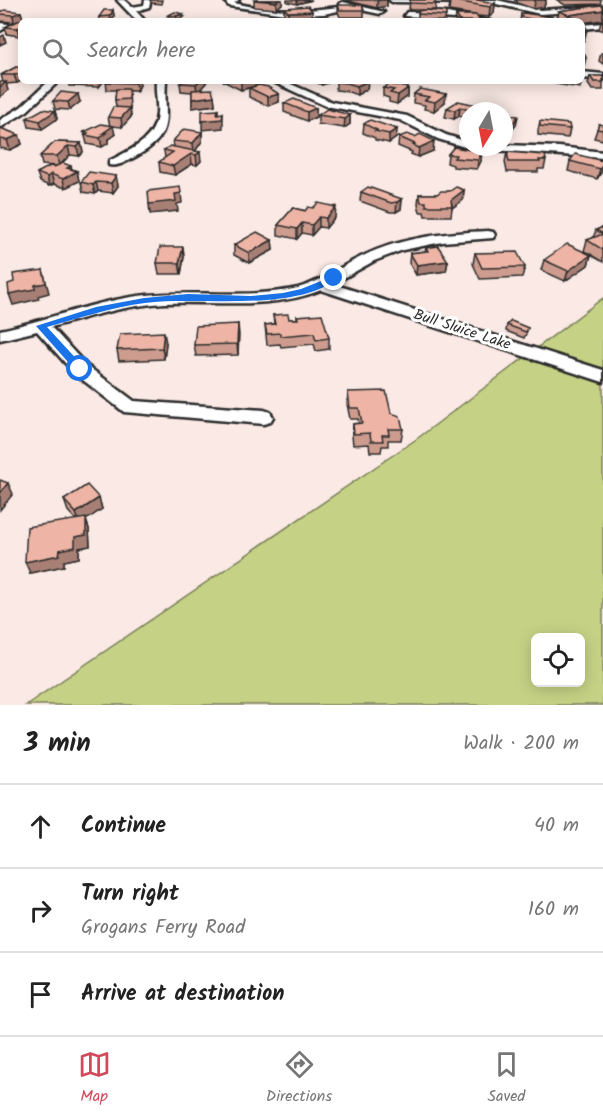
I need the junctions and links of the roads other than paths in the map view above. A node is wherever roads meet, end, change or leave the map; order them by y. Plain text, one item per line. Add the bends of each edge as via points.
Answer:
1 (120, 0) edge
2 (135, 0) edge
3 (148, 0) edge
4 (236, 0) edge
5 (392, 0) edge
6 (407, 0) edge
7 (465, 0) edge
8 (423, 1) edge
9 (326, 2) edge
10 (352, 6) junction
11 (603, 8) edge
12 (133, 9) junction
13 (290, 11) junction
14 (315, 11) junction
15 (380, 12) dead end
16 (406, 14) dead end
17 (515, 16) dead end
18 (139, 18) edge
19 (313, 18) edge
20 (466, 18) edge
21 (603, 25) edge
22 (585, 27) edge
23 (585, 28) edge
24 (598, 38) dead end
25 (585, 75) edge
26 (603, 77) edge
27 (51, 84) edge
28 (161, 84) edge
29 (283, 84) edge
30 (0, 125) edge
31 (459, 142) edge
32 (513, 148) edge
33 (603, 155) edge
34 (112, 163) dead end
35 (488, 235) dead end
36 (321, 285) junction
37 (41, 326) junction
38 (0, 335) edge
39 (603, 376) edge
40 (264, 417) dead end

1 - 12 street
2 - 12 street
3 - 12 street via 147,6
4 - 13 street via 229,3
5 - 6 street
6 - 8 street
7 - 8 street
7 - 11 street via 503,2 532,12
7 - 17 street
9 - 10 street
9 - 13 street via 292,7
10 - 14 street
10 - 15 street
12 - 18 street
13 - 14 street
14 - 19 street via 317,16
16 - 20 street
21 - 22 street
23 - 24 street
25 - 26 street
27 - 30 street
28 - 34 street via 163,118 159,133 143,147
29 - 31 street via 329,104 403,118
32 - 33 street
35 - 36 street via 430,239 396,247
36 - 37 street via 283,296 144,301
36 - 39 street, Bull Sluice Lake
37 - 38 street
37 - 40 street via 80,369 130,407

